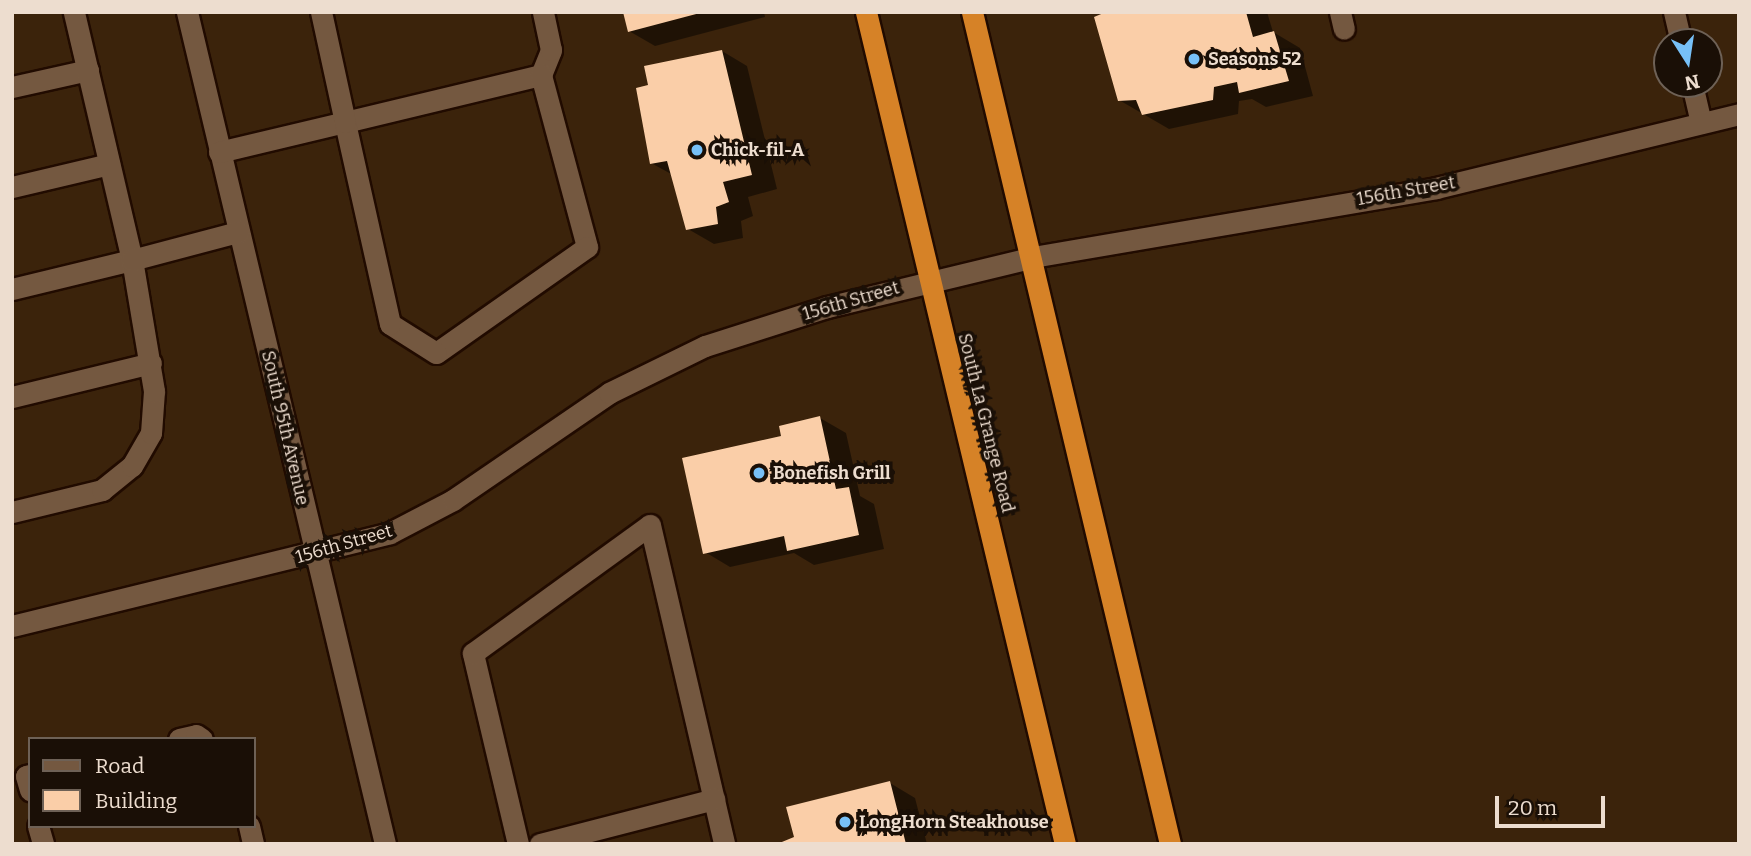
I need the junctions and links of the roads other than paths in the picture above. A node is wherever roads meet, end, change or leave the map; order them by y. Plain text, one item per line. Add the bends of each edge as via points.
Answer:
1 (74, 12) edge
2 (187, 12) edge
3 (321, 12) edge
4 (543, 12) edge
5 (866, 12) edge
6 (972, 12) edge
7 (88, 69) junction
8 (541, 75) junction
9 (12, 88) edge
10 (1695, 98) edge
11 (1739, 114) edge
12 (345, 122) junction
13 (1701, 123) junction
14 (219, 152) junction
15 (109, 164) junction
16 (12, 187) edge
17 (238, 232) junction
18 (1033, 257) junction
19 (132, 260) junction
20 (928, 279) junction
21 (12, 289) edge
22 (151, 363) junction
23 (12, 397) edge
24 (12, 512) edge
25 (315, 554) junction
26 (12, 626) edge
27 (714, 799) junction
28 (384, 844) edge
29 (518, 844) edge
30 (540, 844) edge
31 (724, 844) edge
32 (1065, 844) edge
33 (1170, 844) edge

1 - 7 street
2 - 14 street, South 95th Avenue
3 - 12 street
4 - 8 street via 551,50
5 - 20 highway, South La Grange Road
6 - 18 highway
7 - 9 street
7 - 15 street
8 - 12 street
8 - 12 street via 587,247 436,352 390,324
10 - 13 street
11 - 13 street, 156th Street
12 - 14 street
13 - 18 street, 156th Street via 1436,188
14 - 17 street, South 95th Avenue
15 - 16 street
15 - 19 street
17 - 19 street
17 - 25 street, South 95th Avenue
18 - 20 street, 156th Street
18 - 33 highway
19 - 21 street
19 - 22 street
20 - 25 street, 156th Street via 705,346 609,393 453,500 390,533
20 - 32 highway, South La Grange Road
22 - 23 street
22 - 24 street via 150,433 132,466 102,490
25 - 26 street, 156th Street
25 - 28 street, South 95th Avenue
27 - 29 street via 650,524 473,653
27 - 30 street
27 - 31 street

